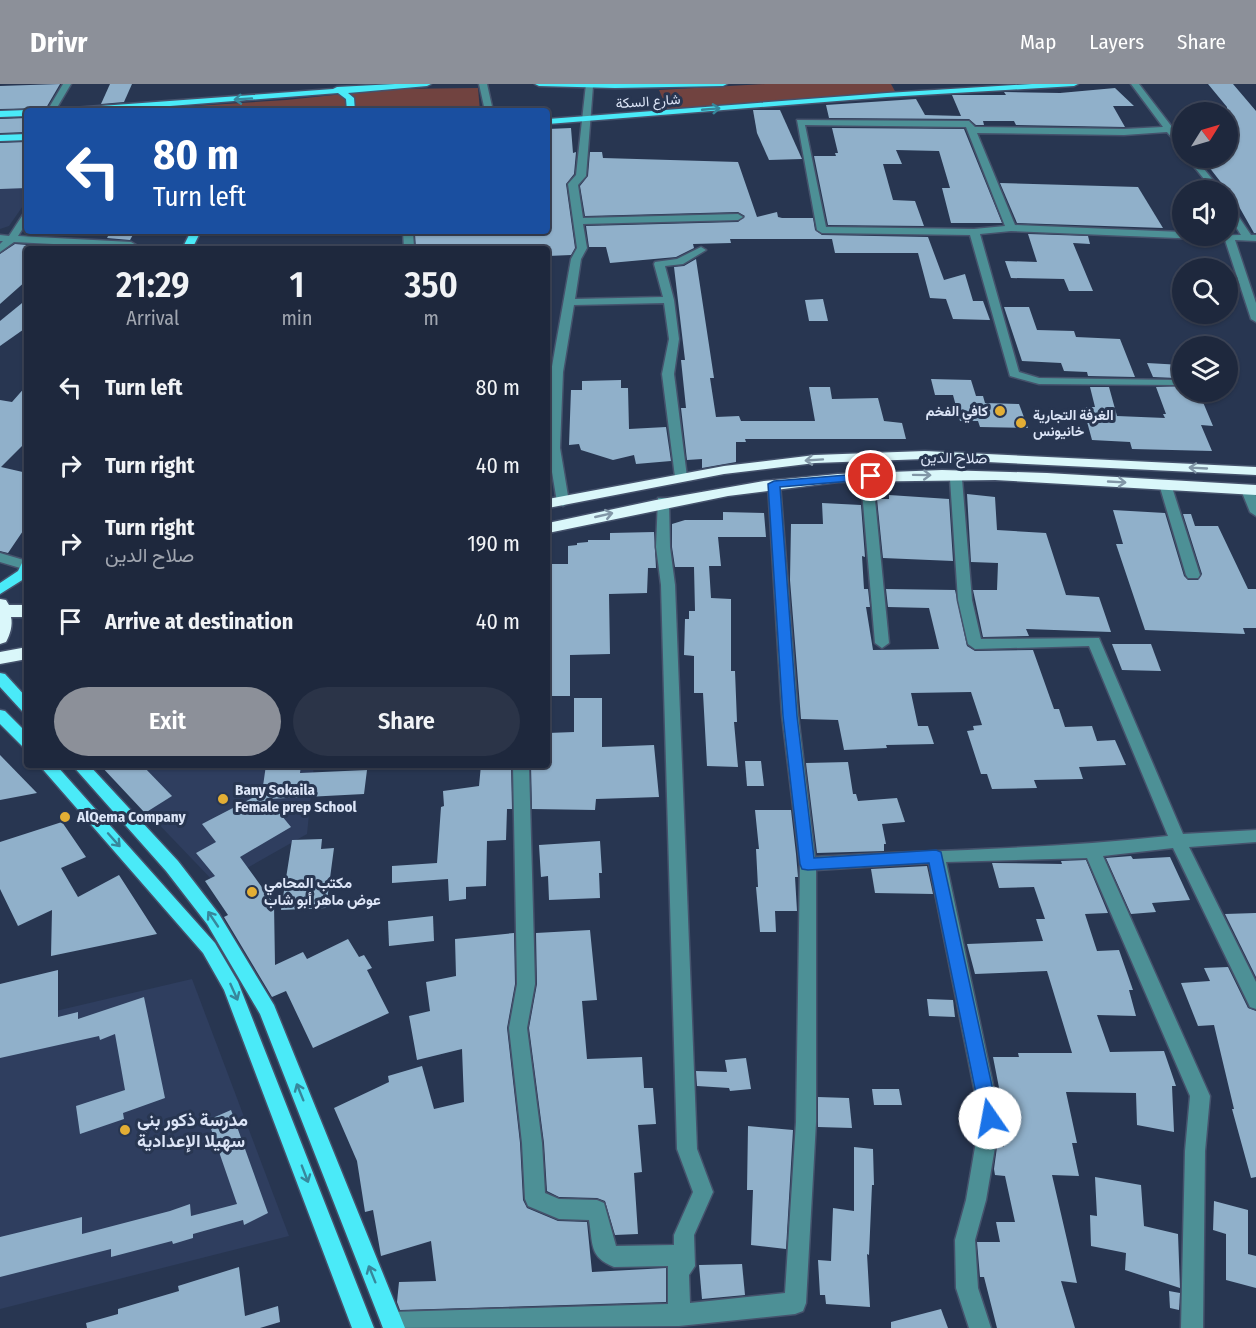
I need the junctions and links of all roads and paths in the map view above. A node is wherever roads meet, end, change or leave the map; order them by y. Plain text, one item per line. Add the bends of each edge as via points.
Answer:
1 (67, 84) edge
2 (308, 84) edge
3 (347, 84) edge
4 (427, 84) edge
5 (483, 84) edge
6 (539, 84) edge
7 (723, 84) edge
8 (1074, 84) edge
9 (1135, 84) edge
10 (615, 85) edge
11 (589, 86) junction
12 (336, 88) edge
13 (375, 88) junction
14 (267, 98) junction
15 (53, 108) edge
16 (127, 108) edge
17 (351, 108) edge
18 (488, 108) edge
19 (24, 113) edge
20 (0, 114) edge
21 (586, 119) junction
22 (550, 122) edge
23 (1169, 129) junction
24 (971, 130) junction
25 (1172, 133) edge
26 (24, 137) edge
27 (0, 138) edge
28 (1199, 168) edge
29 (1209, 180) edge
30 (738, 217) dead end
31 (24, 220) edge
32 (1238, 220) edge
33 (579, 221) junction
34 (1011, 228) junction
35 (974, 232) junction
36 (1172, 235) edge
37 (0, 238) edge
38 (12, 238) junction
39 (1252, 238) edge
40 (130, 245) dead end
41 (1232, 246) edge
42 (0, 249) edge
43 (701, 250) dead end
44 (669, 300) junction
45 (571, 302) junction
46 (1256, 319) edge
47 (1172, 383) edge
48 (1256, 471) edge
49 (681, 477) junction
50 (867, 479) dead end
51 (956, 479) dead end
52 (774, 484) junction
53 (1165, 484) junction
54 (1251, 490) edge
55 (663, 501) junction
56 (563, 502) junction
57 (550, 504) edge
58 (1256, 512) edge
59 (550, 528) edge
60 (0, 557) edge
61 (24, 565) edge
62 (24, 573) edge
63 (1193, 575) dead end
64 (0, 590) edge
65 (2, 608) edge
66 (24, 610) edge
67 (0, 638) edge
68 (882, 644) dead end
69 (24, 654) edge
70 (0, 658) edge
71 (0, 678) edge
72 (24, 705) edge
73 (0, 715) edge
74 (24, 739) edge
75 (49, 768) edge
76 (83, 768) edge
77 (521, 768) edge
78 (1256, 836) edge
79 (1178, 841) junction
80 (1092, 850) junction
81 (936, 856) junction
82 (808, 864) junction
83 (1256, 1001) edge
84 (682, 1314) junction
85 (393, 1325) edge
86 (363, 1328) edge
87 (980, 1328) edge
88 (1192, 1328) edge

1 - 15 street
2 - 14 main road
3 - 13 main road
4 - 13 main road
5 - 18 street
6 - 11 main road, شارع السكة
7 - 10 main road, شارع السكة
21 -> 8 main road, شارع السكة
9 - 23 street
10 - 11 main road, شارع السكة
11 - 21 street
12 - 13 main road
12 - 14 main road
12 - 17 main road via 350,98
14 -> 16 main road
19 - 20 main road
21 - 22 main road, شارع السكة
21 - 33 street via 581,176 573,184
23 - 24 street
23 - 25 street
24 - 34 street
24 - 35 street via 969,124 800,122 822,230
26 - 27 main road
28 - 29 street
30 - 33 street
31 - 38 street
32 - 39 street
33 - 45 street via 582,248 576,259
34 - 35 street
34 - 36 street
35 - 47 street via 1014,374 1039,381
37 - 38 street
38 - 40 street
38 - 42 street
41 - 46 street
43 - 44 street via 679,262 659,264
44 - 45 street
44 - 49 street via 674,339 668,374
45 - 56 street via 557,372 554,448
48 -> 49 highway, صلاح الدين via 926,455 815,459
49 - 56 highway, صلاح الدين
50 - 68 street
51 - 79 street via 965,600 975,644 1094,641
52 -> 53 highway, صلاح الدين via 912,475
52 - 55 highway, صلاح الدين
52 - 82 street via 790,716
53 - 54 highway, صلاح الدين
53 - 63 street
54 - 58 street
59 -> 55 highway, صلاح الدين
55 - 84 street via 687,1149 703,1192 684,1235
56 - 57 highway, صلاح الدين
60 - 61 street
62 - 64 main road
65 - 66 highway
65 - 67 highway
69 - 70 highway
71 - 72 main road
73 - 74 main road
75 -> 86 main road via 209,948 232,987
85 -> 76 main road via 268,1011 207,910
77 - 84 street via 526,984 518,1028 535,1199 559,1209 597,1210 605,1252 614,1257 678,1255
78 - 79 street
79 - 80 street
79 - 83 street
80 - 81 street
80 - 88 street via 1200,1096 1195,1151
81 - 82 street
81 - 87 street via 990,1118 965,1240 967,1288
82 - 84 street via 806,1122 795,1303
84 - 85 street

